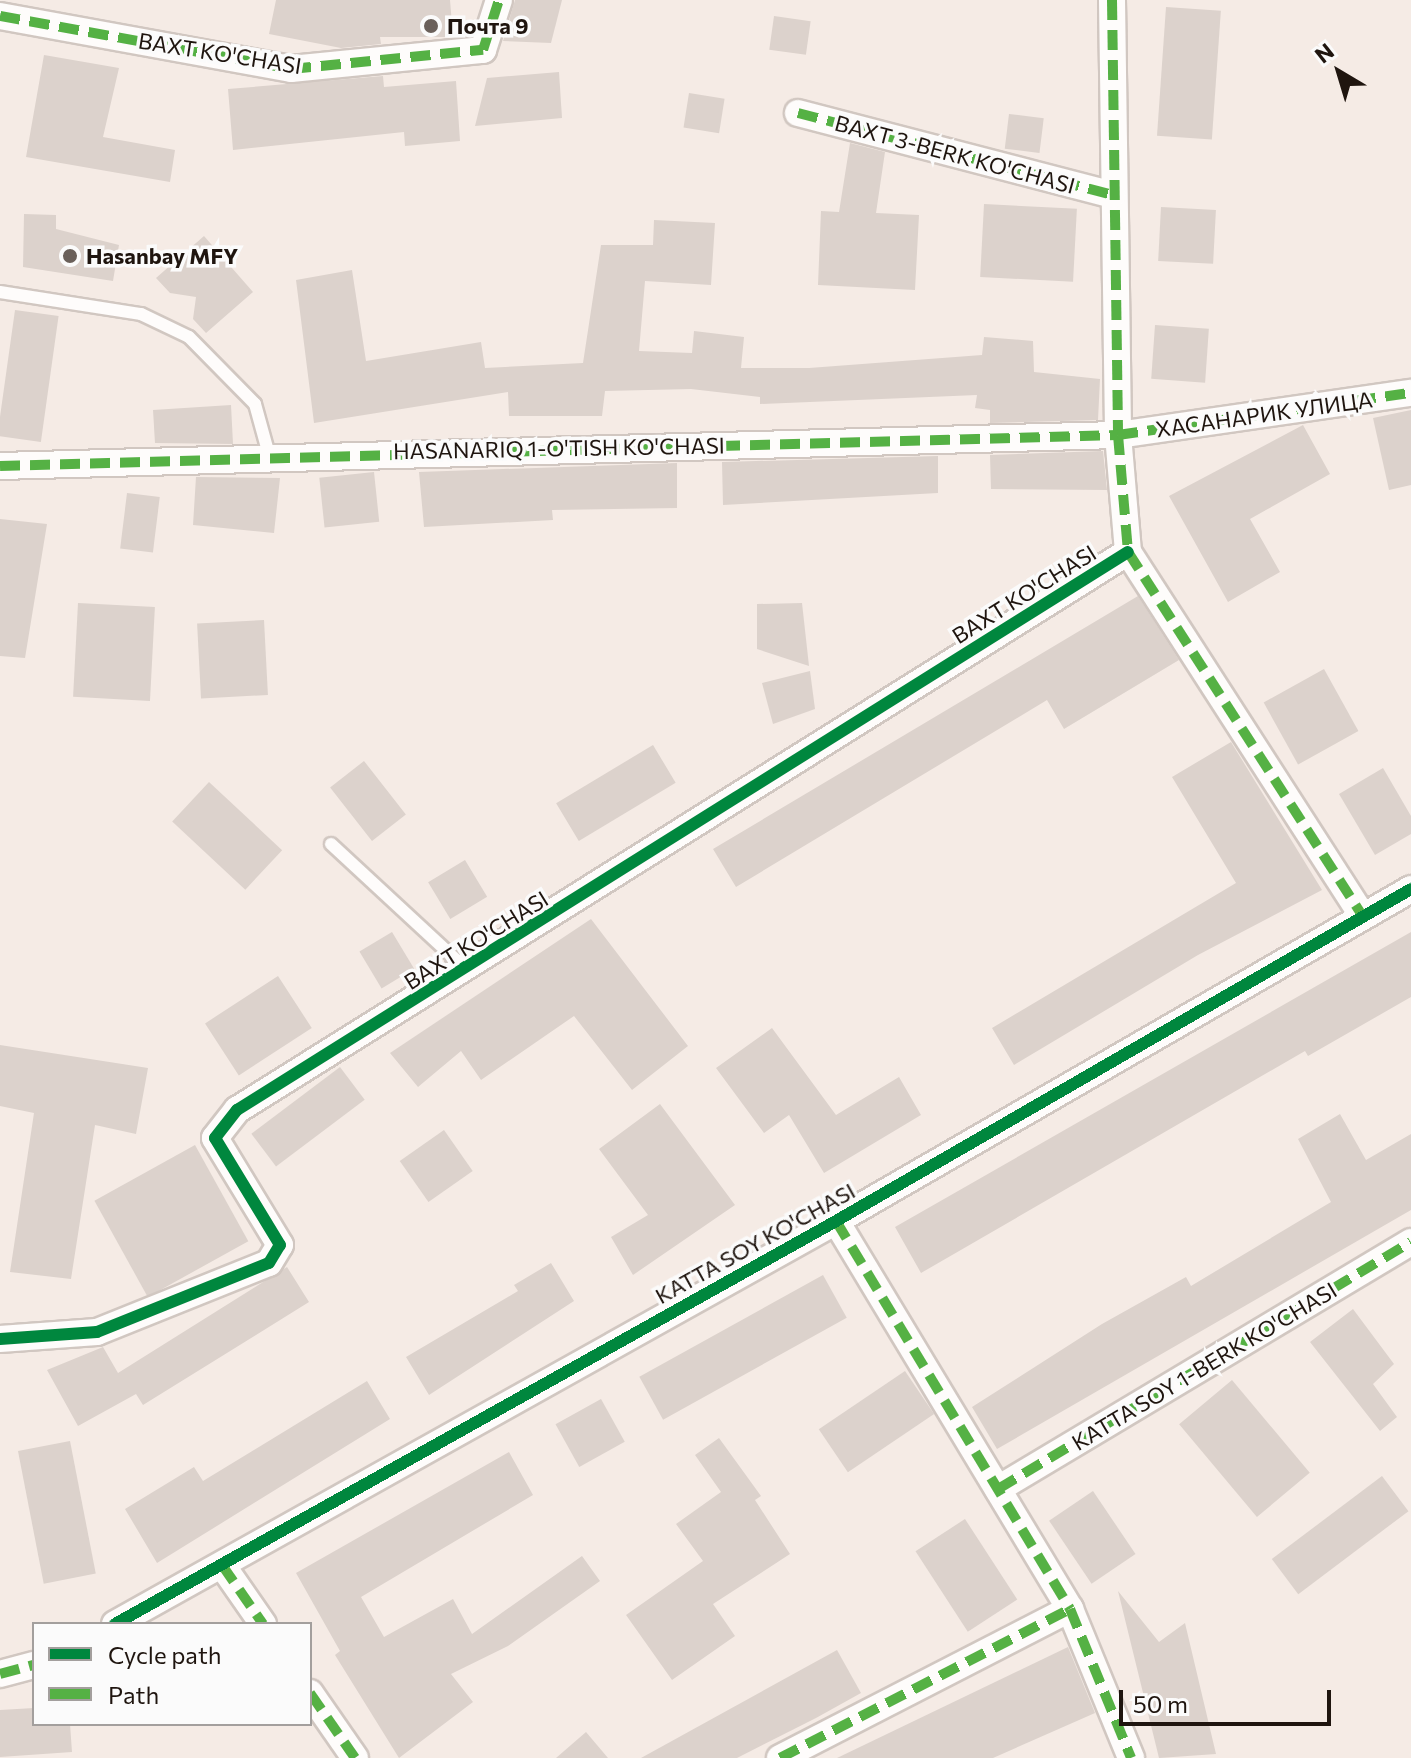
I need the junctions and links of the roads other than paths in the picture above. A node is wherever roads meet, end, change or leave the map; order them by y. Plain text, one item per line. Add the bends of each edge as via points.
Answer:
1 (499, 0) edge
2 (1112, 0) edge
3 (0, 16) edge
4 (798, 113) dead end
5 (1112, 195) junction
6 (0, 292) edge
7 (1411, 393) edge
8 (1118, 435) junction
9 (269, 455) junction
10 (0, 466) edge
11 (1128, 552) junction
12 (331, 844) dead end
13 (1411, 889) edge
14 (1362, 915) junction
15 (468, 970) junction
16 (836, 1221) junction
17 (1411, 1242) edge
18 (0, 1339) edge
19 (998, 1489) junction
20 (222, 1565) junction
21 (1070, 1609) junction
22 (119, 1622) edge
23 (262, 1622) edge
24 (32, 1666) edge
25 (0, 1674) edge
26 (312, 1696) edge
27 (355, 1758) edge
28 (780, 1758) edge
29 (1131, 1758) edge

1 - 3 street, BAXT KO'CHASI via 483,50 291,69
2 - 5 street, BAXT KO'CHASI
4 - 5 street, BAXT 3-BERK KO'CHASI
5 - 8 street, BAXT KO'CHASI
6 - 9 lane via 141,314 189,337 255,404
7 - 8 street, ХАСАНАРИК УЛИЦА
8 - 9 street, HASANARIQ 1-O'TISH KO'CHASI
8 - 11 street, BAXT KO'CHASI
9 - 10 street, HASANARIQ 1-O'TISH KO'CHASI
11 - 14 street, BAXT KO'CHASI
11 - 15 street, BAXT KO'CHASI
12 - 15 lane
13 - 14 street, KATTA SOY KO'CHASI
14 - 16 street, KATTA SOY KO'CHASI
15 - 18 street, BAXT KO'CHASI via 237,1110 217,1130 215,1138 280,1245 269,1263 97,1332
16 - 19 street
16 - 20 street, KATTA SOY KO'CHASI
17 - 19 street, KATTA SOY 1-BERK KO'CHASI
19 - 21 street
20 - 22 street, KATTA SOY KO'CHASI
20 - 23 street
21 - 28 street
21 - 29 street
24 - 25 street
26 - 27 street

